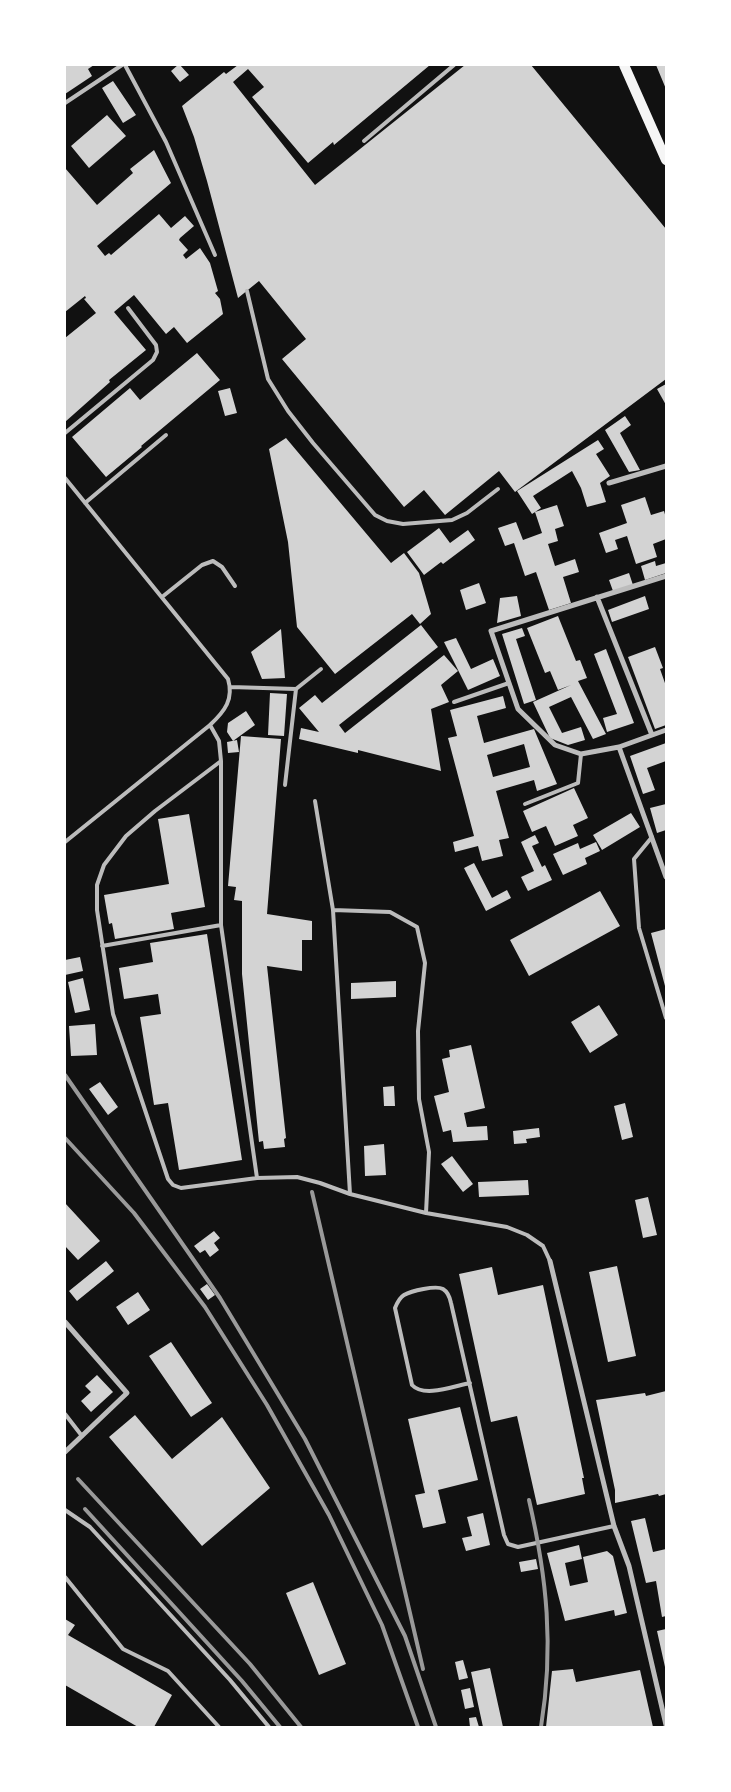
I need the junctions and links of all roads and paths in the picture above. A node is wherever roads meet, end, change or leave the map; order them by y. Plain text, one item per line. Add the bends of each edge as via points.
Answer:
1 (123, 65) edge
2 (454, 65) edge
3 (624, 65) edge
4 (65, 103) edge
5 (364, 141) dead end
6 (666, 160) edge
7 (215, 255) dead end
8 (247, 291) dead end
9 (128, 308) dead end
10 (65, 433) edge
11 (166, 435) dead end
12 (666, 466) edge
13 (65, 478) edge
14 (609, 483) dead end
15 (498, 489) dead end
16 (85, 503) junction
17 (666, 576) edge
18 (235, 586) dead end
19 (162, 597) junction
20 (597, 598) junction
21 (321, 669) dead end
22 (509, 683) junction
23 (231, 687) junction
24 (296, 689) junction
25 (454, 702) dead end
26 (210, 725) junction
27 (666, 730) edge
28 (652, 735) junction
29 (619, 747) junction
30 (581, 754) junction
31 (220, 760) junction
32 (285, 785) dead end
33 (315, 801) dead end
34 (525, 804) dead end
35 (652, 837) junction
36 (65, 842) edge
37 (666, 877) edge
38 (333, 910) junction
39 (221, 925) junction
40 (102, 946) junction
41 (666, 1018) edge
42 (256, 1178) junction
43 (350, 1194) junction
44 (426, 1213) junction
45 (550, 1261) joint
46 (65, 1322) edge
47 (470, 1383) junction
48 (65, 1414) edge
49 (82, 1436) junction
50 (65, 1452) edge
51 (65, 1510) edge
52 (614, 1526) junction
53 (65, 1577) edge
54 (666, 1725) edge
55 (219, 1727) edge
56 (269, 1727) edge

1 - 4 lane
1 - 7 lane via 166,142
2 - 5 lane
3 - 6 main road
8 - 15 lane via 268,378 288,411 375,515 404,524 452,520
9 - 10 lane via 156,345 153,360
11 - 16 lane
12 - 14 street
13 - 16 lane
16 - 19 lane
17 - 20 street
18 - 19 lane via 222,567 213,561 202,565
19 - 23 lane via 223,671
20 - 22 street via 491,631
20 - 28 street
21 - 24 lane
22 - 25 lane
22 - 30 street via 518,709 555,745
23 - 24 lane
23 - 26 lane via 228,706
24 - 32 lane
26 - 31 lane via 219,741
26 - 36 lane
27 - 28 street
28 - 29 street
29 - 30 street
29 - 35 street
30 - 34 lane via 578,783
31 - 39 lane
31 - 40 lane via 126,836 104,865 97,884
33 - 38 lane
35 - 37 street
35 - 41 lane via 634,859 635,879 639,928
38 - 43 lane
38 - 44 lane via 390,912 417,927 425,963 418,1031 419,1099 429,1152
39 - 40 lane
39 - 42 lane
40 - 42 lane via 113,1014 168,1179 181,1188
42 - 43 lane via 298,1177
43 - 44 lane
44 - 45 lane via 507,1227 527,1234 542,1246
45 - 52 street
46 - 49 street via 127,1393
47 - 47 lane via 445,1290 438,1287 403,1296 394,1308 412,1385 416,1390 429,1392
47 - 52 lane via 508,1544 518,1547
48 - 49 lane
49 - 50 street
51 - 56 lane via 90,1527
52 - 54 street via 629,1566
53 - 55 lane via 123,1649 168,1671

